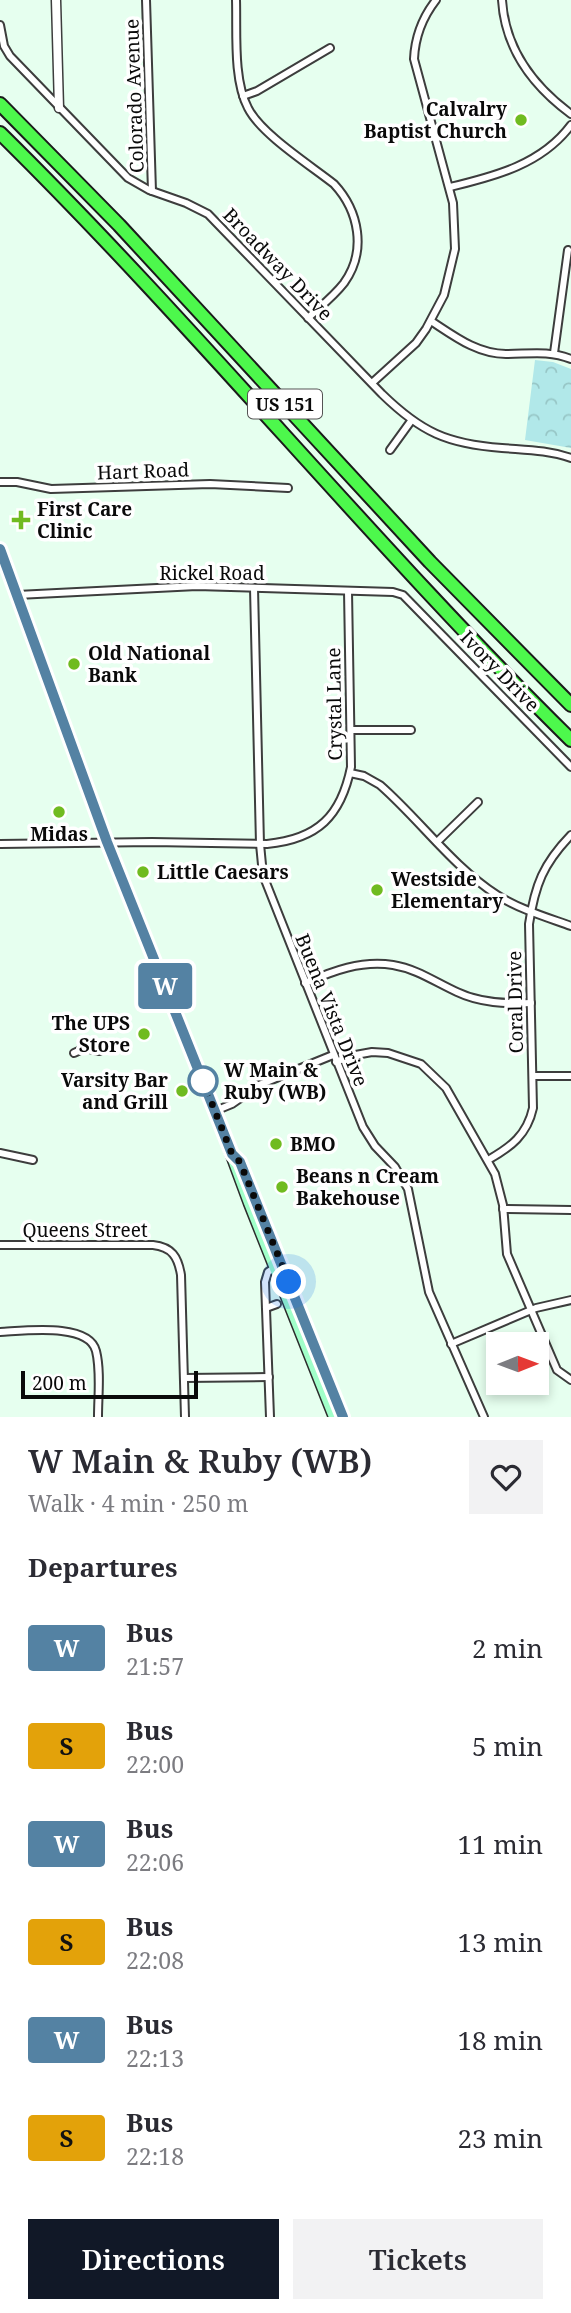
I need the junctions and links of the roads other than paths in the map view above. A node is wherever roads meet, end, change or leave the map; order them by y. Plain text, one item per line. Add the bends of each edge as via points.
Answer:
1 (56, 0) edge
2 (146, 0) edge
3 (236, 0) edge
4 (502, 0) edge
5 (432, 1) edge
6 (0, 27) edge
7 (330, 48) dead end
8 (243, 96) junction
9 (0, 104) edge
10 (59, 108) junction
11 (571, 114) edge
12 (571, 125) edge
13 (0, 133) edge
14 (0, 142) edge
15 (450, 187) junction
16 (152, 191) junction
17 (73, 207) junction
18 (568, 250) dead end
19 (308, 318) junction
20 (431, 321) junction
21 (554, 353) junction
22 (571, 359) edge
23 (372, 383) junction
24 (411, 421) junction
25 (390, 450) dead end
26 (571, 458) edge
27 (0, 482) edge
28 (288, 488) dead end
29 (0, 549) edge
30 (254, 588) junction
31 (348, 591) junction
32 (17, 595) junction
33 (406, 597) joint
34 (571, 705) edge
35 (351, 730) junction
36 (411, 730) dead end
37 (571, 740) edge
38 (571, 767) edge
39 (350, 773) junction
40 (478, 802) dead end
41 (571, 835) edge
42 (107, 842) junction
43 (437, 842) junction
44 (0, 844) edge
45 (260, 844) junction
46 (531, 911) junction
47 (571, 926) edge
48 (305, 984) junction
49 (531, 1003) junction
50 (113, 1046) dead end
51 (74, 1053) dead end
52 (334, 1058) junction
53 (533, 1076) junction
54 (571, 1076) edge
55 (215, 1111) junction
56 (0, 1153) edge
57 (232, 1154) junction
58 (33, 1160) dead end
59 (488, 1160) junction
60 (503, 1209) junction
61 (571, 1210) edge
62 (0, 1245) edge
63 (274, 1268) junction
64 (571, 1300) edge
65 (278, 1304) dead end
66 (266, 1308) junction
67 (531, 1311) junction
68 (0, 1332) edge
69 (451, 1344) junction
70 (269, 1377) junction
71 (184, 1378) junction
72 (571, 1380) edge
73 (98, 1417) edge
74 (185, 1417) edge
75 (270, 1417) edge
76 (334, 1417) edge
77 (343, 1417) edge
78 (484, 1417) edge

1 - 10 street
2 - 16 street, Colorado Avenue
3 - 8 street
4 - 11 street via 509,36 523,66 541,90
5 - 15 street via 418,31 414,59
6 - 10 street, Broadway Drive via 6,51
7 - 8 street
8 - 19 street via 255,120 334,184 354,212 358,241 351,272
9 - 34 highway, US 151 via 128,234 430,562
10 - 16 street, Broadway Drive via 128,178
12 - 15 street via 551,148 528,163
13 - 17 highway, US 151
14 - 17 highway
15 - 20 street via 455,249 444,295
16 - 19 street, Broadway Drive via 208,214
17 - 37 highway, US 151
18 - 21 street
19 - 23 street, Broadway Drive
20 - 21 street via 487,351
20 - 23 street via 416,343
21 - 22 street
23 - 24 street, Broadway Drive
24 - 25 street
24 - 26 street, Broadway Drive via 467,444
27 - 28 street, Hart Road via 51,489 210,484
29 - 32 main road
30 - 31 street, Rickel Road
30 - 32 street, Rickel Road via 197,586
30 - 45 street, Buena Vista Drive
31 - 33 street, Rickel Road via 393,592
31 - 35 street, Crystal Lane
32 - 42 main road
33 - 38 street, Ivory Drive
35 - 36 street
35 - 39 street, Crystal Lane
39 - 43 street via 380,785
39 - 45 street, Crystal Lane via 338,807 315,830 285,842
40 - 43 street
41 - 46 street, Coral Drive via 542,872
42 - 44 street, Crystal Lane
42 - 45 street, Crystal Lane
42 - 55 main road
43 - 46 street via 499,897
45 - 48 street, Buena Vista Drive via 268,893
46 - 47 street
46 - 49 street, Coral Drive
48 - 49 street via 341,968 392,965 471,997
48 - 52 street, Buena Vista Drive
49 - 53 street, Coral Drive
50 - 51 street
52 - 55 street via 259,1085
52 - 59 street via 372,1052 421,1064 446,1087
52 - 69 street, Buena Vista Drive via 363,1127 408,1189 429,1292
53 - 54 street
53 - 59 street, Coral Drive via 530,1121 512,1145
55 - 57 main road
56 - 58 street
57 - 63 main road
57 - 77 main road via 240,1162
59 - 60 street
60 - 61 street
60 - 67 street via 507,1254
62 - 71 street, Queens Street via 153,1245 169,1250 177,1258 181,1275
63 - 66 street via 265,1278
63 - 76 main road
64 - 67 street
65 - 66 street
66 - 70 street
67 - 69 street
67 - 72 street via 557,1370
68 - 73 street via 74,1332 92,1342
69 - 78 street, Buena Vista Drive
70 - 71 street
70 - 75 street
71 - 74 street

